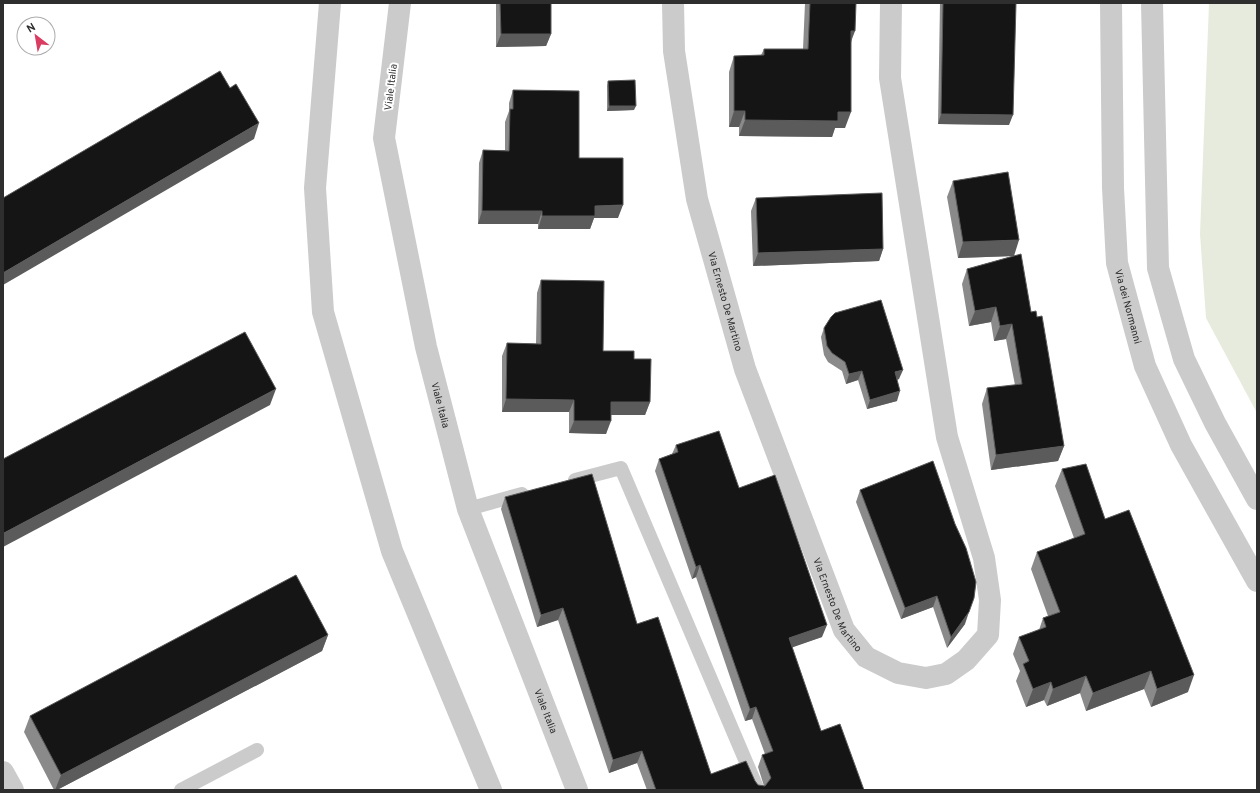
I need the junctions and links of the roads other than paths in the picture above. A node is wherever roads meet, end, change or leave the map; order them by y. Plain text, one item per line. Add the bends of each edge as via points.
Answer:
1 (330, 3) edge
2 (400, 3) edge
3 (673, 3) edge
4 (891, 3) edge
5 (1112, 3) edge
6 (1152, 3) edge
7 (560, 484) edge
8 (537, 490) edge
9 (1257, 499) edge
10 (468, 509) junction
11 (1257, 581) edge
12 (257, 750) dead end
13 (3, 772) edge
14 (13, 790) edge
15 (181, 790) edge
16 (490, 790) edge
17 (577, 790) edge
18 (758, 790) edge

1 - 16 street via 315,188 323,312 392,551
2 - 10 street, Viale Italia via 384,138 426,347
3 - 4 street, Via Ernesto De Martino via 674,51 697,199 745,369 844,630 866,656 898,673 926,678 946,674 966,660 988,635 990,600 984,558 947,437 890,78
5 - 11 street, Via dei Normanni via 1113,188 1117,263 1145,366 1181,445
6 - 9 street via 1158,268 1184,359 1215,423
7 - 18 lane via 621,468
8 - 10 lane
10 - 17 street, Viale Italia
12 - 15 lane
13 - 14 street

